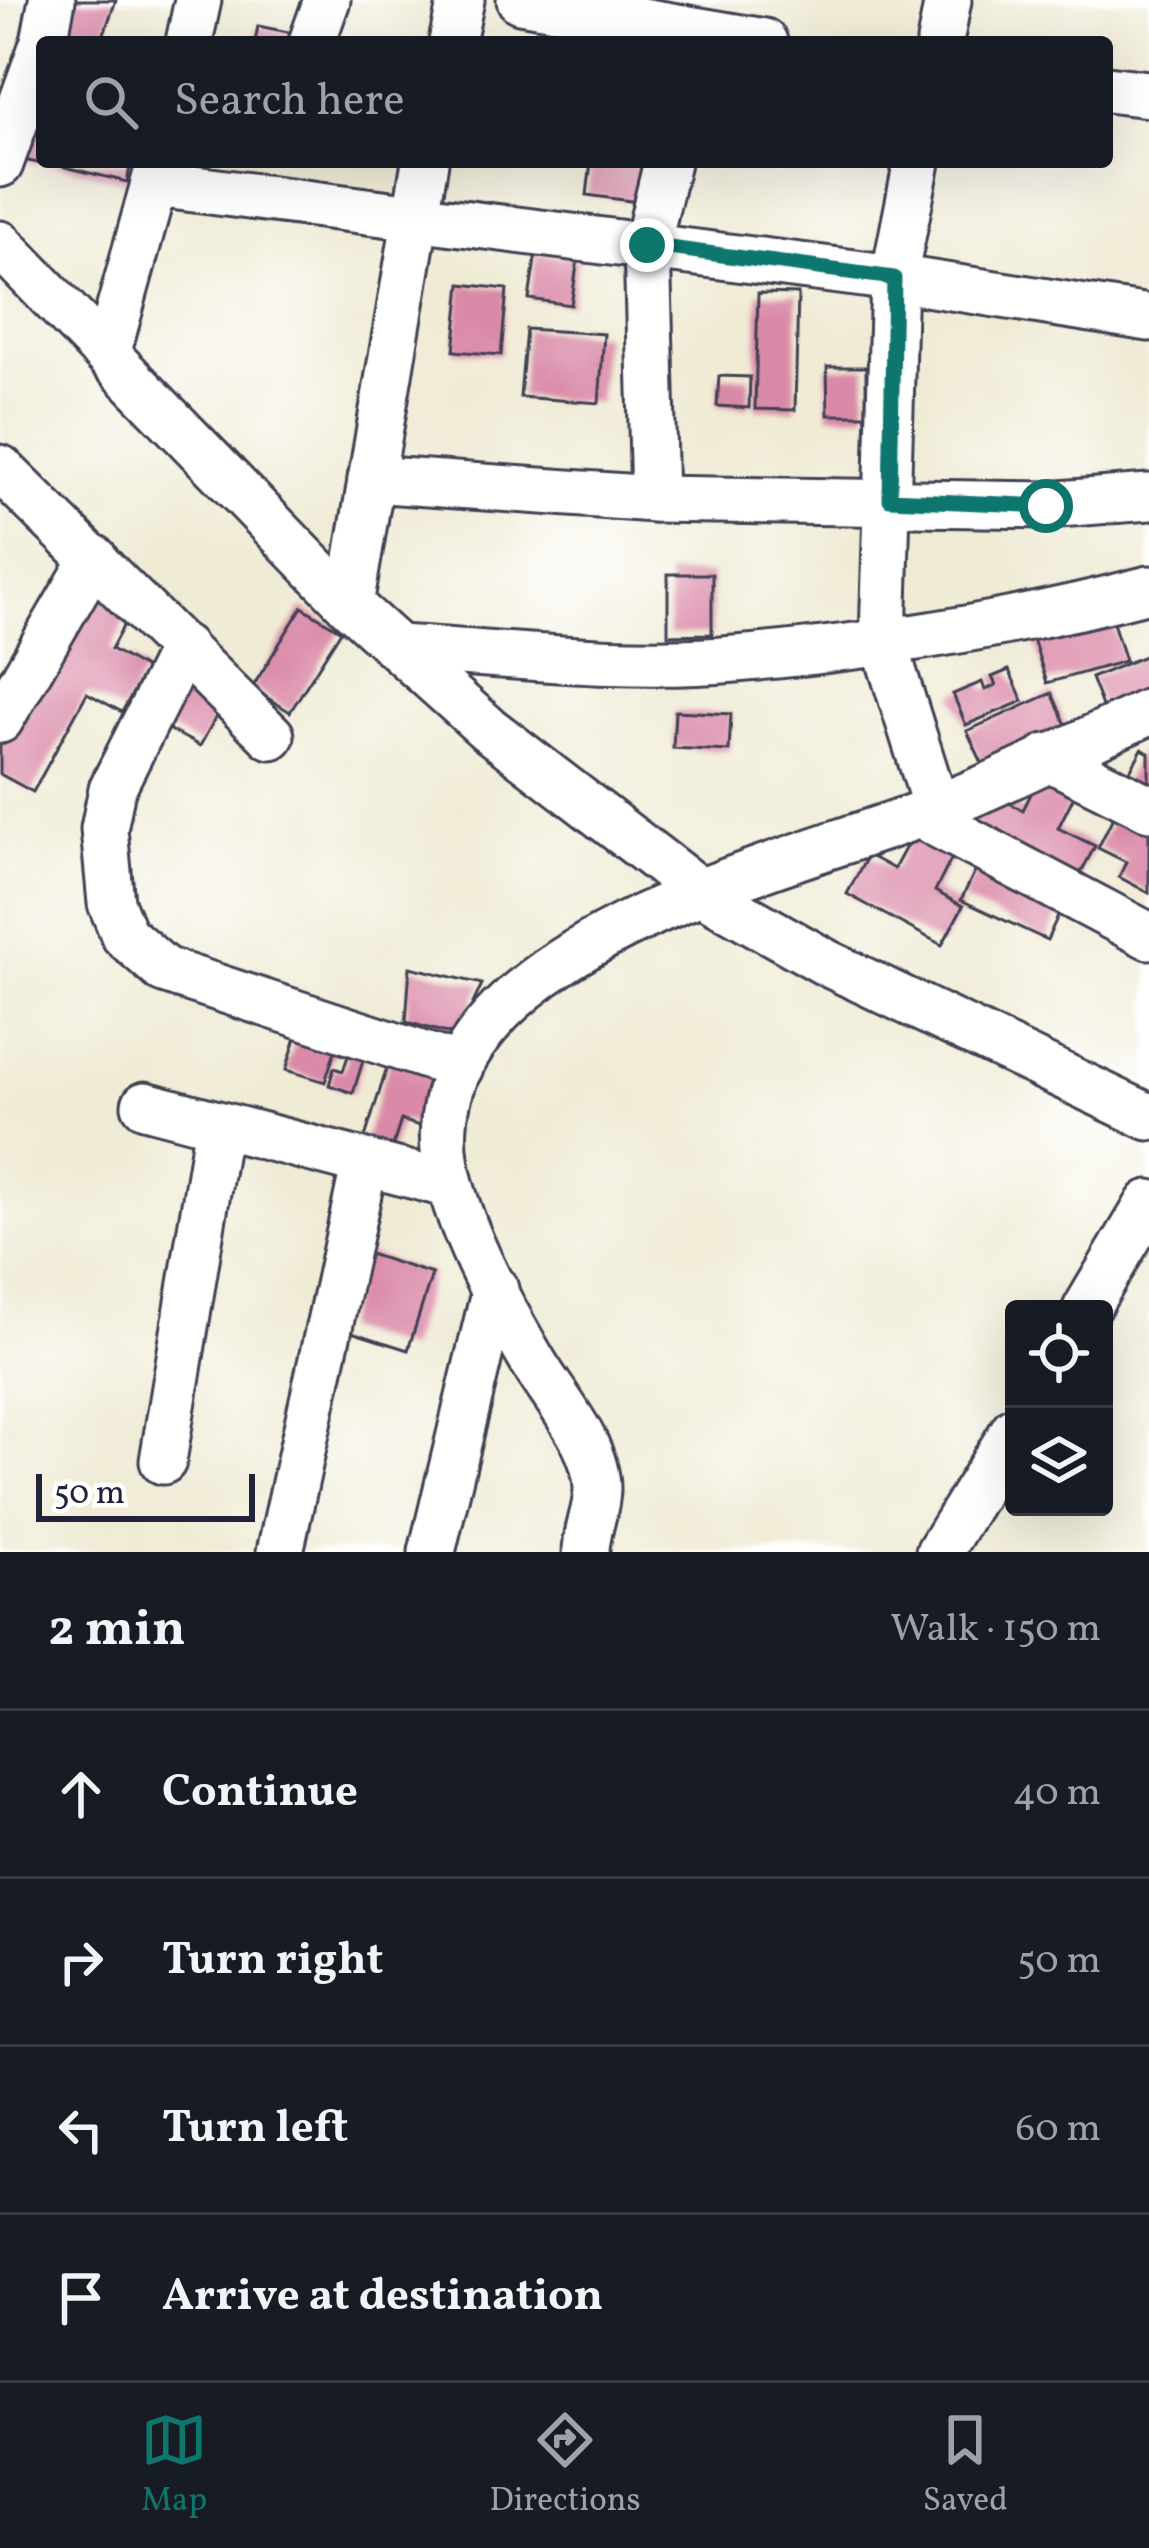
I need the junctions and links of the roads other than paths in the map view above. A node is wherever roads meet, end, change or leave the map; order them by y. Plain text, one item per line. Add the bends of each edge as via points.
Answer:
1 (52, 0) edge
2 (198, 0) edge
3 (327, 0) edge
4 (461, 0) edge
5 (520, 0) edge
6 (948, 0) edge
7 (701, 24) edge
8 (45, 36) edge
9 (189, 36) edge
10 (314, 36) edge
11 (453, 36) edge
12 (743, 36) edge
13 (941, 36) edge
14 (36, 64) edge
15 (1113, 90) edge
16 (1149, 94) edge
17 (0, 164) edge
18 (424, 168) edge
19 (666, 168) edge
20 (915, 168) edge
21 (158, 173) edge
22 (414, 215) junction
23 (0, 244) edge
24 (647, 245) junction
25 (894, 278) junction
26 (1149, 318) edge
27 (108, 351) junction
28 (0, 468) edge
29 (371, 479) junction
30 (1149, 497) edge
31 (654, 499) junction
32 (890, 499) junction
33 (94, 558) junction
34 (1149, 589) edge
35 (350, 605) junction
36 (883, 639) junction
37 (183, 647) junction
38 (398, 648) junction
39 (17, 649) edge
40 (1149, 712) edge
41 (0, 720) edge
42 (272, 736) dead end
43 (1048, 757) junction
44 (1149, 808) edge
45 (928, 811) junction
46 (699, 891) junction
47 (1149, 936) edge
48 (460, 1067) junction
49 (145, 1105) dead end
50 (1149, 1117) edge
51 (218, 1124) junction
52 (364, 1162) junction
53 (449, 1185) junction
54 (1149, 1203) edge
55 (495, 1289) junction
56 (1091, 1300) edge
57 (1005, 1445) edge
58 (163, 1461) dead end
59 (280, 1552) edge
60 (432, 1552) edge
61 (586, 1552) edge
62 (939, 1552) edge

1 - 8 street
2 - 9 street
3 - 10 street
4 - 11 street
5 - 7 street
6 - 13 street
7 - 12 street
14 - 17 street
15 - 16 street
18 - 22 street
19 - 24 street
20 - 25 street
21 - 22 street
21 - 27 street
22 - 24 street
22 - 29 street
23 - 27 street
24 - 25 street
24 - 31 street
25 - 26 street
25 - 32 street
27 - 35 street
28 - 33 street
29 - 31 street
29 - 35 street
30 - 32 street via 1046,506
31 - 32 street
32 - 36 street
33 - 37 street
33 - 39 street
34 - 36 street via 1024,620
35 - 38 street
36 - 38 street via 733,659
36 - 45 street
37 - 42 street
37 - 48 street via 112,789 106,848 111,903 124,935 164,970
38 - 46 street via 488,729
39 - 41 street
40 - 43 street
43 - 44 street
43 - 45 street
45 - 46 street
45 - 47 street
46 - 48 street via 540,973 489,1017
46 - 50 street via 827,963
48 - 53 street via 442,1126
49 - 51 street
51 - 52 street
51 - 58 street
52 - 53 street
52 - 59 street
53 - 55 street
54 - 56 street
55 - 60 street
55 - 61 street via 587,1450 597,1489
57 - 62 street

